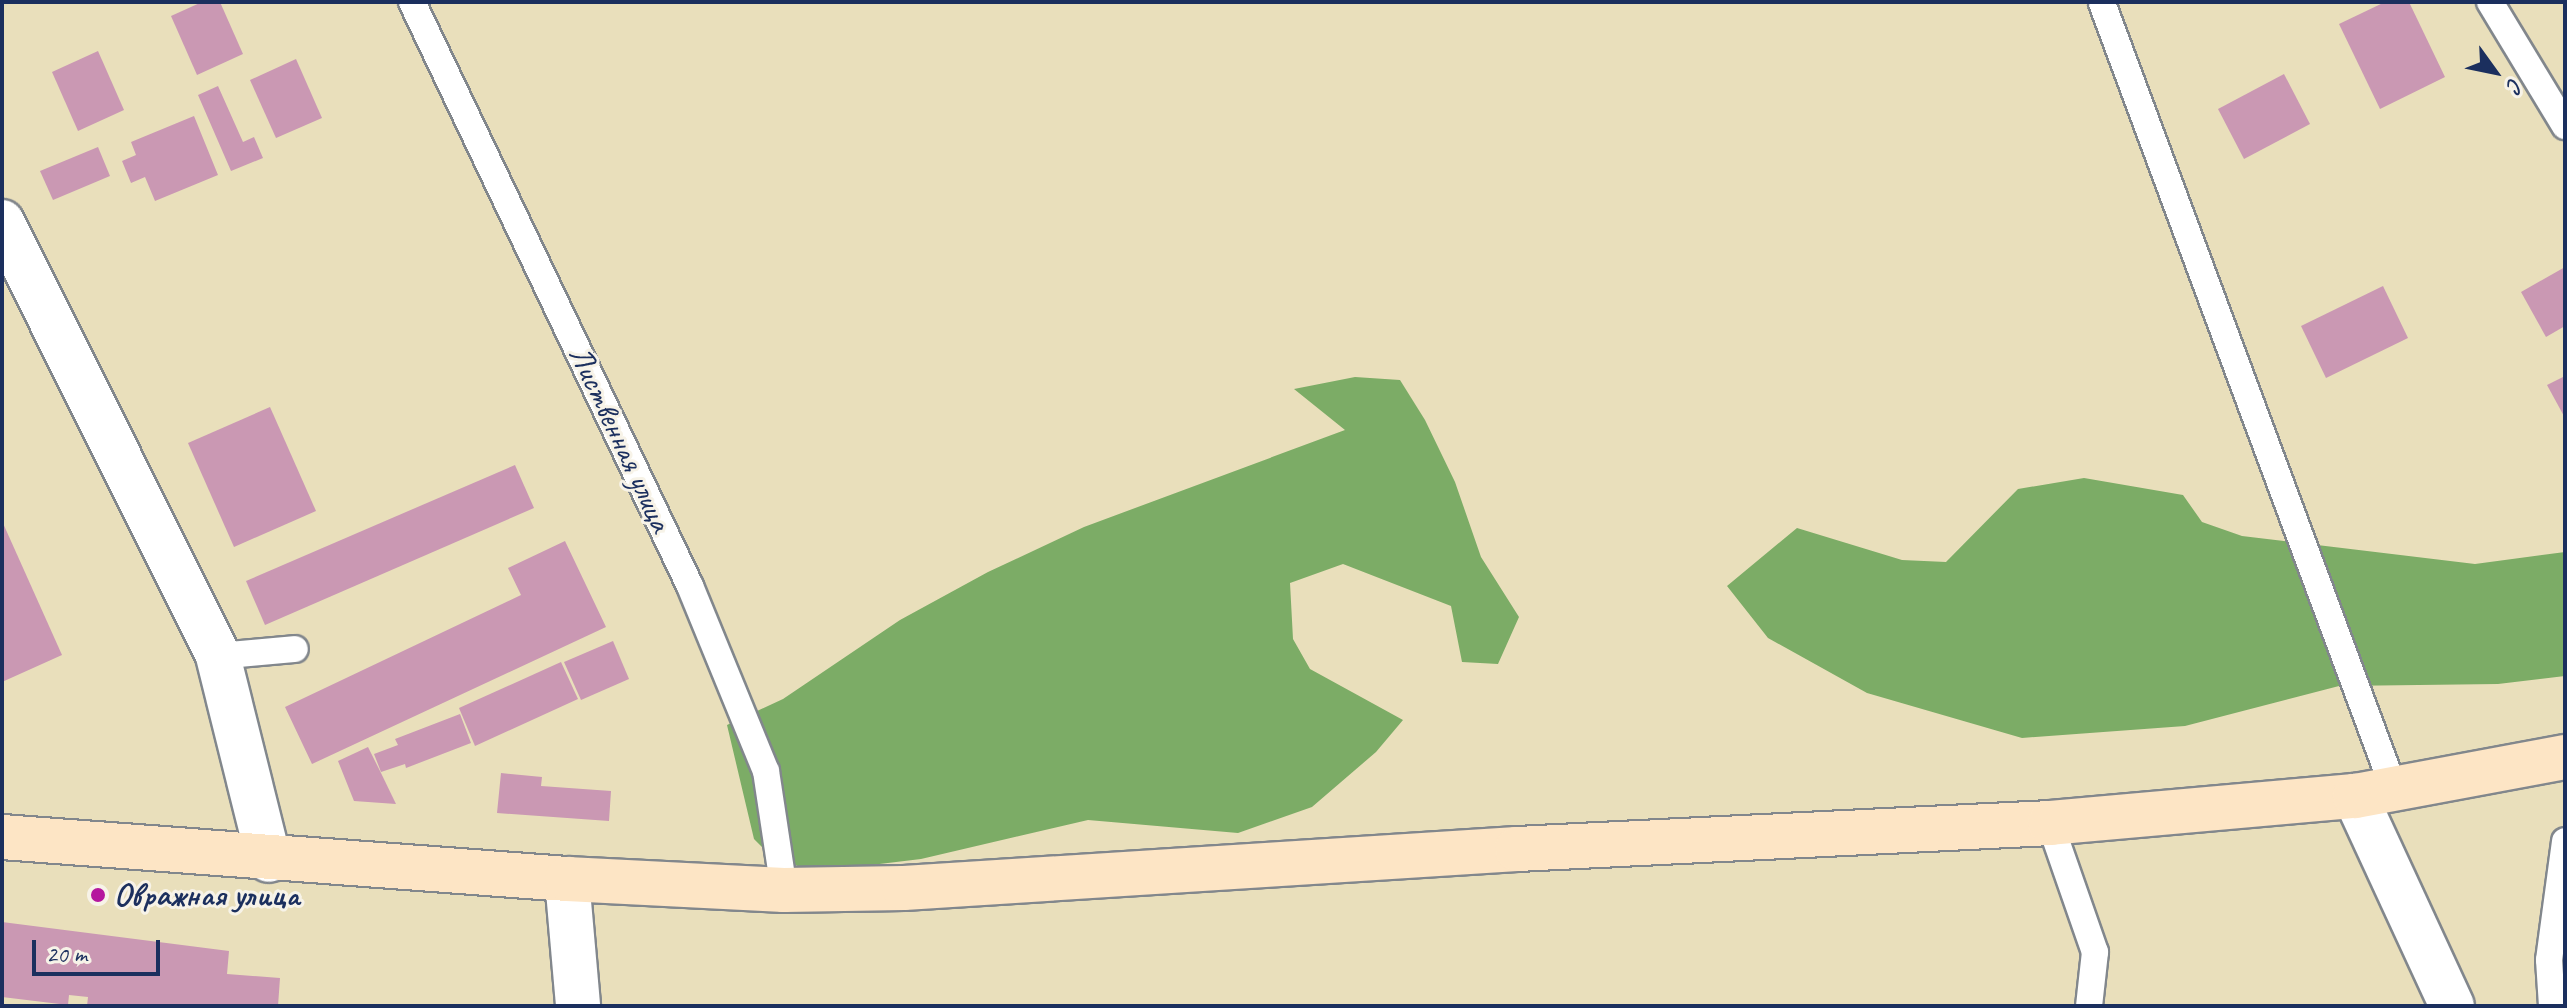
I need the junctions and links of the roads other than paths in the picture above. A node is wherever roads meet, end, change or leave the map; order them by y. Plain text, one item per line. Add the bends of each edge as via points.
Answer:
1 (412, 2) edge
2 (2490, 2) edge
3 (2102, 3) edge
4 (2565, 126) edge
5 (2, 222) edge
6 (295, 649) dead end
7 (218, 656) junction
8 (2564, 767) edge
9 (2374, 792) junction
10 (2050, 823) junction
11 (2, 837) edge
12 (2565, 841) edge
13 (269, 860) junction
14 (567, 879) junction
15 (784, 890) junction
16 (578, 1006) edge
17 (2089, 1006) edge
18 (2452, 1006) edge
19 (2552, 1006) edge

1 - 15 lane, Лиственная улица via 690,586 766,771
2 - 4 lane
3 - 9 lane
5 - 7 street
6 - 7 lane
7 - 13 street
8 - 9 street
9 - 10 street
9 - 18 street
10 - 15 street via 1485,851 904,888
10 - 17 lane via 2095,952
11 - 13 street
12 - 19 lane via 2549,960
13 - 14 street
14 - 15 street
14 - 16 street

